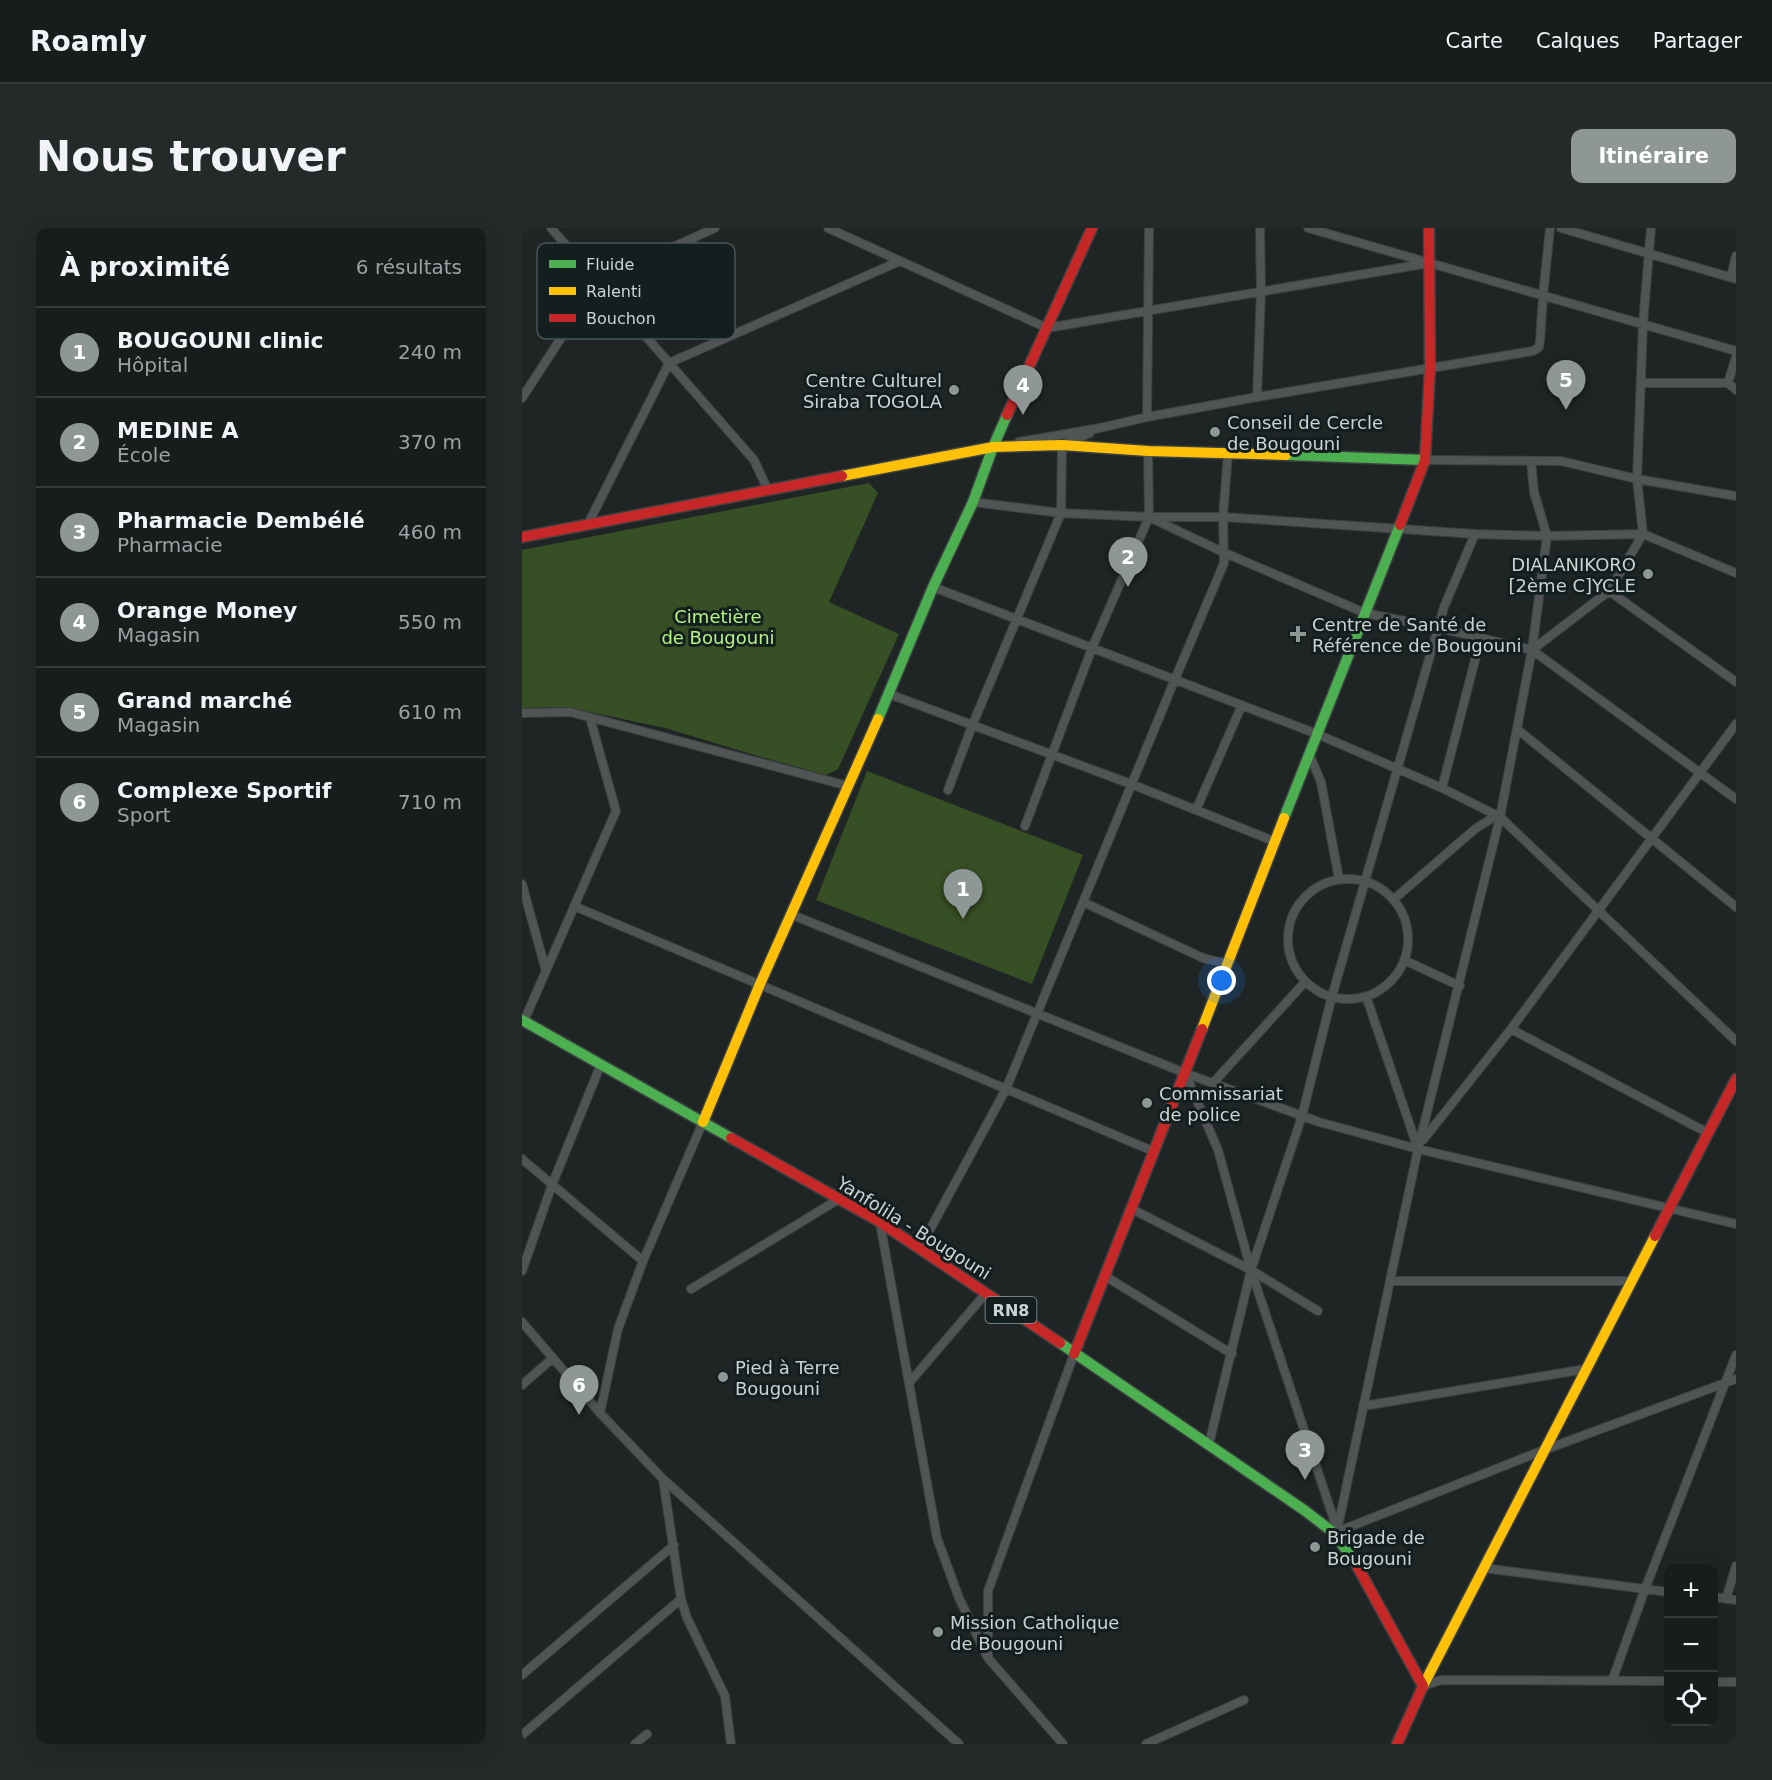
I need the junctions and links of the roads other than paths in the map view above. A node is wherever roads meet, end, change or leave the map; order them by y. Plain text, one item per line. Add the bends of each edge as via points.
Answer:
1 (551, 228) edge
2 (716, 228) edge
3 (828, 228) edge
4 (1092, 228) edge
5 (1149, 228) edge
6 (1260, 228) edge
7 (1308, 228) edge
8 (1429, 228) edge
9 (1550, 228) edge
10 (1561, 228) edge
11 (1651, 228) edge
12 (564, 243) edge
13 (683, 243) edge
14 (1649, 253) junction
15 (1736, 256) edge
16 (900, 261) junction
17 (1429, 263) junction
18 (1734, 278) edge
19 (1261, 292) junction
20 (1543, 296) junction
21 (1148, 310) junction
22 (1643, 324) junction
23 (1047, 328) junction
24 (735, 334) edge
25 (560, 339) edge
26 (648, 339) edge
27 (723, 339) edge
28 (1736, 351) edge
29 (1736, 357) edge
30 (669, 363) junction
31 (1430, 368) junction
32 (1641, 383) junction
33 (1728, 383) junction
34 (1736, 390) edge
35 (1257, 397) junction
36 (522, 398) edge
37 (1147, 417) junction
38 (1100, 428) junction
39 (1062, 445) junction
40 (993, 447) junction
41 (1148, 451) junction
42 (1228, 453) junction
43 (1425, 460) junction
44 (1531, 461) junction
45 (1637, 479) junction
46 (768, 490) junction
47 (1736, 496) edge
48 (973, 502) junction
49 (1061, 513) junction
50 (1149, 517) junction
51 (1223, 517) junction
52 (587, 526) junction
53 (1398, 529) junction
54 (1475, 534) junction
55 (1643, 534) junction
56 (1547, 536) junction
57 (522, 537) edge
58 (1225, 553) junction
59 (1736, 573) edge
60 (933, 587) junction
61 (1609, 591) junction
62 (1365, 613) junction
63 (1017, 619) junction
64 (1438, 628) junction
65 (1481, 638) junction
66 (1092, 648) junction
67 (1533, 650) junction
68 (1174, 679) junction
69 (1736, 682) edge
70 (889, 694) junction
71 (1242, 705) junction
72 (522, 713) edge
73 (590, 718) junction
74 (1736, 724) edge
75 (972, 726) junction
76 (1517, 729) junction
77 (1317, 734) junction
78 (1051, 756) junction
79 (1310, 756) junction
80 (1398, 769) junction
81 (1700, 773) junction
82 (1131, 784) junction
83 (848, 786) junction
84 (1442, 788) junction
85 (948, 790) dead end
86 (1736, 799) edge
87 (1196, 810) junction
88 (1498, 816) junction
89 (1024, 826) dead end
90 (1652, 838) junction
91 (1276, 842) junction
92 (1339, 879) junction
93 (1366, 883) junction
94 (522, 884) edge
95 (1393, 900) junction
96 (1083, 902) junction
97 (574, 906) junction
98 (1736, 907) edge
99 (1599, 910) junction
100 (790, 914) junction
101 (1404, 960) junction
102 (1228, 964) junction
103 (546, 971) junction
104 (1305, 982) junction
105 (760, 984) junction
106 (1460, 986) junction
107 (1332, 996) junction
108 (1366, 996) junction
109 (1036, 1013) junction
110 (523, 1020) edge
111 (1511, 1029) junction
112 (1736, 1041) edge
113 (601, 1064) junction
114 (1185, 1073) junction
115 (1736, 1079) edge
116 (1213, 1083) junction
117 (1006, 1089) junction
118 (1302, 1116) junction
119 (703, 1122) junction
120 (1708, 1133) junction
121 (1420, 1146) junction
122 (1155, 1152) junction
123 (522, 1159) edge
124 (552, 1185) junction
125 (839, 1199) junction
126 (1670, 1207) junction
127 (1132, 1209) junction
128 (880, 1222) junction
129 (1736, 1224) edge
130 (920, 1248) junction
131 (643, 1261) junction
132 (1251, 1270) junction
133 (522, 1271) edge
134 (1106, 1276) junction
135 (1390, 1281) junction
136 (1631, 1281) junction
137 (691, 1289) dead end
138 (986, 1293) junction
139 (1318, 1311) dead end
140 (522, 1322) edge
141 (1074, 1354) junction
142 (1232, 1354) junction
143 (1736, 1355) edge
144 (553, 1359) junction
145 (1586, 1369) junction
146 (1736, 1379) edge
147 (909, 1383) junction
148 (1724, 1383) junction
149 (522, 1385) edge
150 (1363, 1406) junction
151 (600, 1413) junction
152 (1209, 1443) junction
153 (1544, 1450) junction
154 (663, 1479) junction
155 (1336, 1532) junction
156 (674, 1545) junction
157 (1736, 1566) edge
158 (1484, 1568) junction
159 (1645, 1589) junction
160 (1664, 1591) edge
161 (1718, 1598) edge
162 (681, 1599) junction
163 (1726, 1599) junction
164 (1736, 1600) edge
165 (988, 1658) junction
166 (522, 1676) edge
167 (1612, 1681) junction
168 (1664, 1681) edge
169 (1718, 1682) edge
170 (1736, 1682) edge
171 (1423, 1686) junction
172 (1244, 1700) dead end
173 (647, 1734) dead end
174 (522, 1735) edge
175 (635, 1744) edge
176 (731, 1744) edge
177 (959, 1744) edge
178 (1063, 1744) edge
179 (1146, 1744) edge
180 (1397, 1744) edge

1 - 12 street
2 - 13 street
3 - 16 street
4 - 23 street
5 - 21 street
6 - 19 street
7 - 17 street
8 - 17 street
9 - 20 street
10 - 14 street
11 - 14 street
14 - 18 street
14 - 22 street
15 - 18 street
16 - 23 street
16 - 24 street
17 - 19 street
17 - 20 street
17 - 31 street
19 - 21 street
19 - 35 street
20 - 22 street
20 - 31 street via 1539,346 1533,351
21 - 23 street
21 - 37 street
22 - 28 street
22 - 32 street
23 - 40 street
25 - 36 street
26 - 30 street
27 - 30 street
29 - 33 street
30 - 46 street via 754,460
30 - 52 street
31 - 35 street
31 - 43 street
32 - 33 street
32 - 45 street
33 - 34 street
35 - 37 street
37 - 38 street
38 - 39 street
38 - 40 street
39 - 40 street
39 - 41 street
39 - 49 street
40 - 46 street
40 - 48 street
41 - 42 street
41 - 50 street
42 - 43 street
42 - 51 street
43 - 44 street
43 - 53 street
44 - 45 street via 1561,461
44 - 56 street via 1534,492
45 - 47 street
45 - 55 street
46 - 52 street
48 - 49 street
48 - 60 street
49 - 50 street
49 - 63 street
50 - 51 street
50 - 58 street
50 - 66 street
51 - 53 street
51 - 58 street
52 - 57 street
53 - 54 street
53 - 62 street
54 - 56 street
54 - 64 street
55 - 56 street
55 - 59 street
55 - 61 street
56 - 67 street
58 - 62 street
58 - 68 street
60 - 63 street
60 - 70 street
61 - 67 street
61 - 69 street
62 - 64 street
62 - 77 street
63 - 66 street
63 - 75 street
64 - 65 street
64 - 80 street
65 - 67 street
65 - 84 street
66 - 68 street
66 - 78 street
67 - 76 street
67 - 81 street
68 - 71 street
68 - 82 street
70 - 75 street
70 - 83 street
71 - 77 street
71 - 87 street
72 - 73 street via 570,712
73 - 83 street
73 - 97 street via 616,811
74 - 81 street
75 - 78 street
75 - 85 street
76 - 88 street
76 - 90 street
77 - 79 street
77 - 80 street
78 - 82 street
78 - 89 street
79 - 91 street
79 - 92 street via 1321,782
80 - 84 street
80 - 93 street
81 - 86 street
81 - 90 street
82 - 87 street
82 - 96 street
83 - 100 street
84 - 88 street
87 - 91 street
88 - 95 street via 1475,829
88 - 99 street
88 - 106 street
90 - 98 street
90 - 99 street
91 - 102 street
92 - 93 street
92 - 104 street via 1306,897 1290,921 1288,948 1294,967
93 - 95 street
93 - 107 street
94 - 103 street
95 - 101 street via 1406,922 1408,945
96 - 102 street via 1203,958
96 - 109 street
97 - 103 street
97 - 105 street
99 - 111 street
99 - 112 street
100 - 105 street
100 - 109 street
101 - 106 street
101 - 108 street via 1381,990
102 - 114 street
103 - 110 street
104 - 107 street
104 - 116 street
105 - 117 street
105 - 119 street
106 - 121 street
107 - 108 street via 1346,1000
107 - 118 street
108 - 121 street
109 - 114 street
109 - 117 street
110 - 113 street, Yanfolila - Bougouni / RN8
111 - 120 street
111 - 121 street
113 - 119 street, Yanfolila - Bougouni / RN8
113 - 124 street
114 - 116 street
114 - 122 street
114 - 132 street via 1218,1150
115 - 120 street
116 - 118 street
117 - 122 street
117 - 130 street
118 - 121 street
118 - 132 street
119 - 125 street, Yanfolila - Bougouni / RN8
119 - 131 street
120 - 126 street
121 - 126 street
121 - 135 street
122 - 127 street
123 - 124 street
124 - 131 street
124 - 133 street
125 - 128 street, Yanfolila - Bougouni / RN8
125 - 137 street
126 - 129 street
126 - 136 street
127 - 132 street
127 - 134 street
128 - 130 street, Yanfolila - Bougouni / RN8
128 - 147 street
130 - 138 street, Yanfolila - Bougouni / RN8
131 - 151 street via 618,1329
132 - 139 street
132 - 142 street
132 - 155 street
134 - 141 street
134 - 142 street
135 - 136 street
135 - 150 street
136 - 145 street
138 - 141 street, Yanfolila - Bougouni / RN8
138 - 147 street
140 - 144 street
141 - 152 street, Yanfolila - Bougouni / RN8
141 - 165 street via 988,1591
142 - 152 street
143 - 148 street
144 - 149 street
144 - 151 street
145 - 150 street
145 - 153 street
146 - 148 street
147 - 165 street via 938,1538 959,1598
148 - 153 street
148 - 159 street
150 - 155 street
151 - 154 street
152 - 155 street, Yanfolila - Bougouni / RN8
153 - 155 street
153 - 158 street
154 - 156 street
154 - 177 street
155 - 171 street, Yanfolila - Bougouni / RN8
156 - 162 street
156 - 166 street
157 - 163 street
158 - 159 street
158 - 171 street
159 - 160 street
159 - 167 street
161 - 163 street
162 - 174 street
162 - 176 street via 726,1696
163 - 164 street
165 - 178 street
167 - 168 street
167 - 171 street via 1441,1680
169 - 170 street
171 - 180 street
172 - 179 street
173 - 175 street

